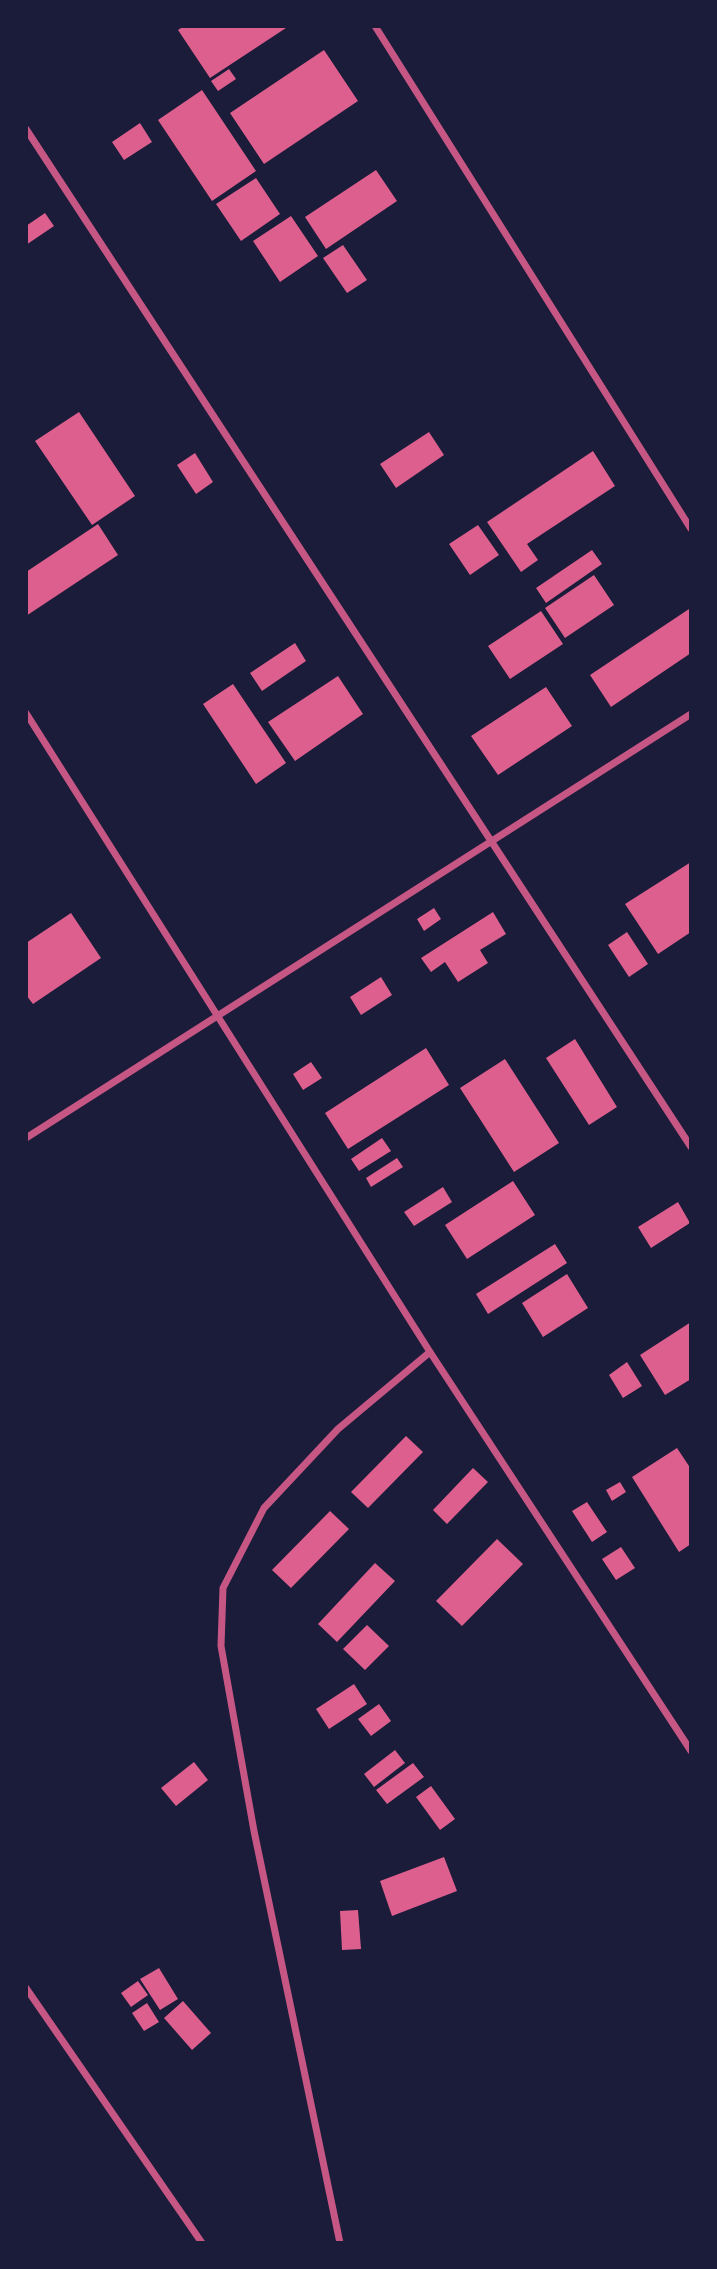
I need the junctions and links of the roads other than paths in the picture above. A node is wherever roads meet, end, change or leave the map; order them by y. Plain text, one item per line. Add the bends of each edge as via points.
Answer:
1 (375, 26) edge
2 (26, 129) edge
3 (691, 529) edge
4 (26, 713) edge
5 (691, 714) edge
6 (492, 841) junction
7 (218, 1016) junction
8 (26, 1139) edge
9 (691, 1147) edge
10 (430, 1352) junction
11 (691, 1751) edge
12 (26, 1988) edge
13 (202, 2243) edge
14 (340, 2243) edge

1 - 3 street
2 - 6 street
4 - 7 street
5 - 6 street
6 - 7 street
6 - 9 street
7 - 8 street
7 - 10 street
10 - 11 street
10 - 14 street via 338,1429 264,1508 223,1588 221,1646 254,1831
12 - 13 street

